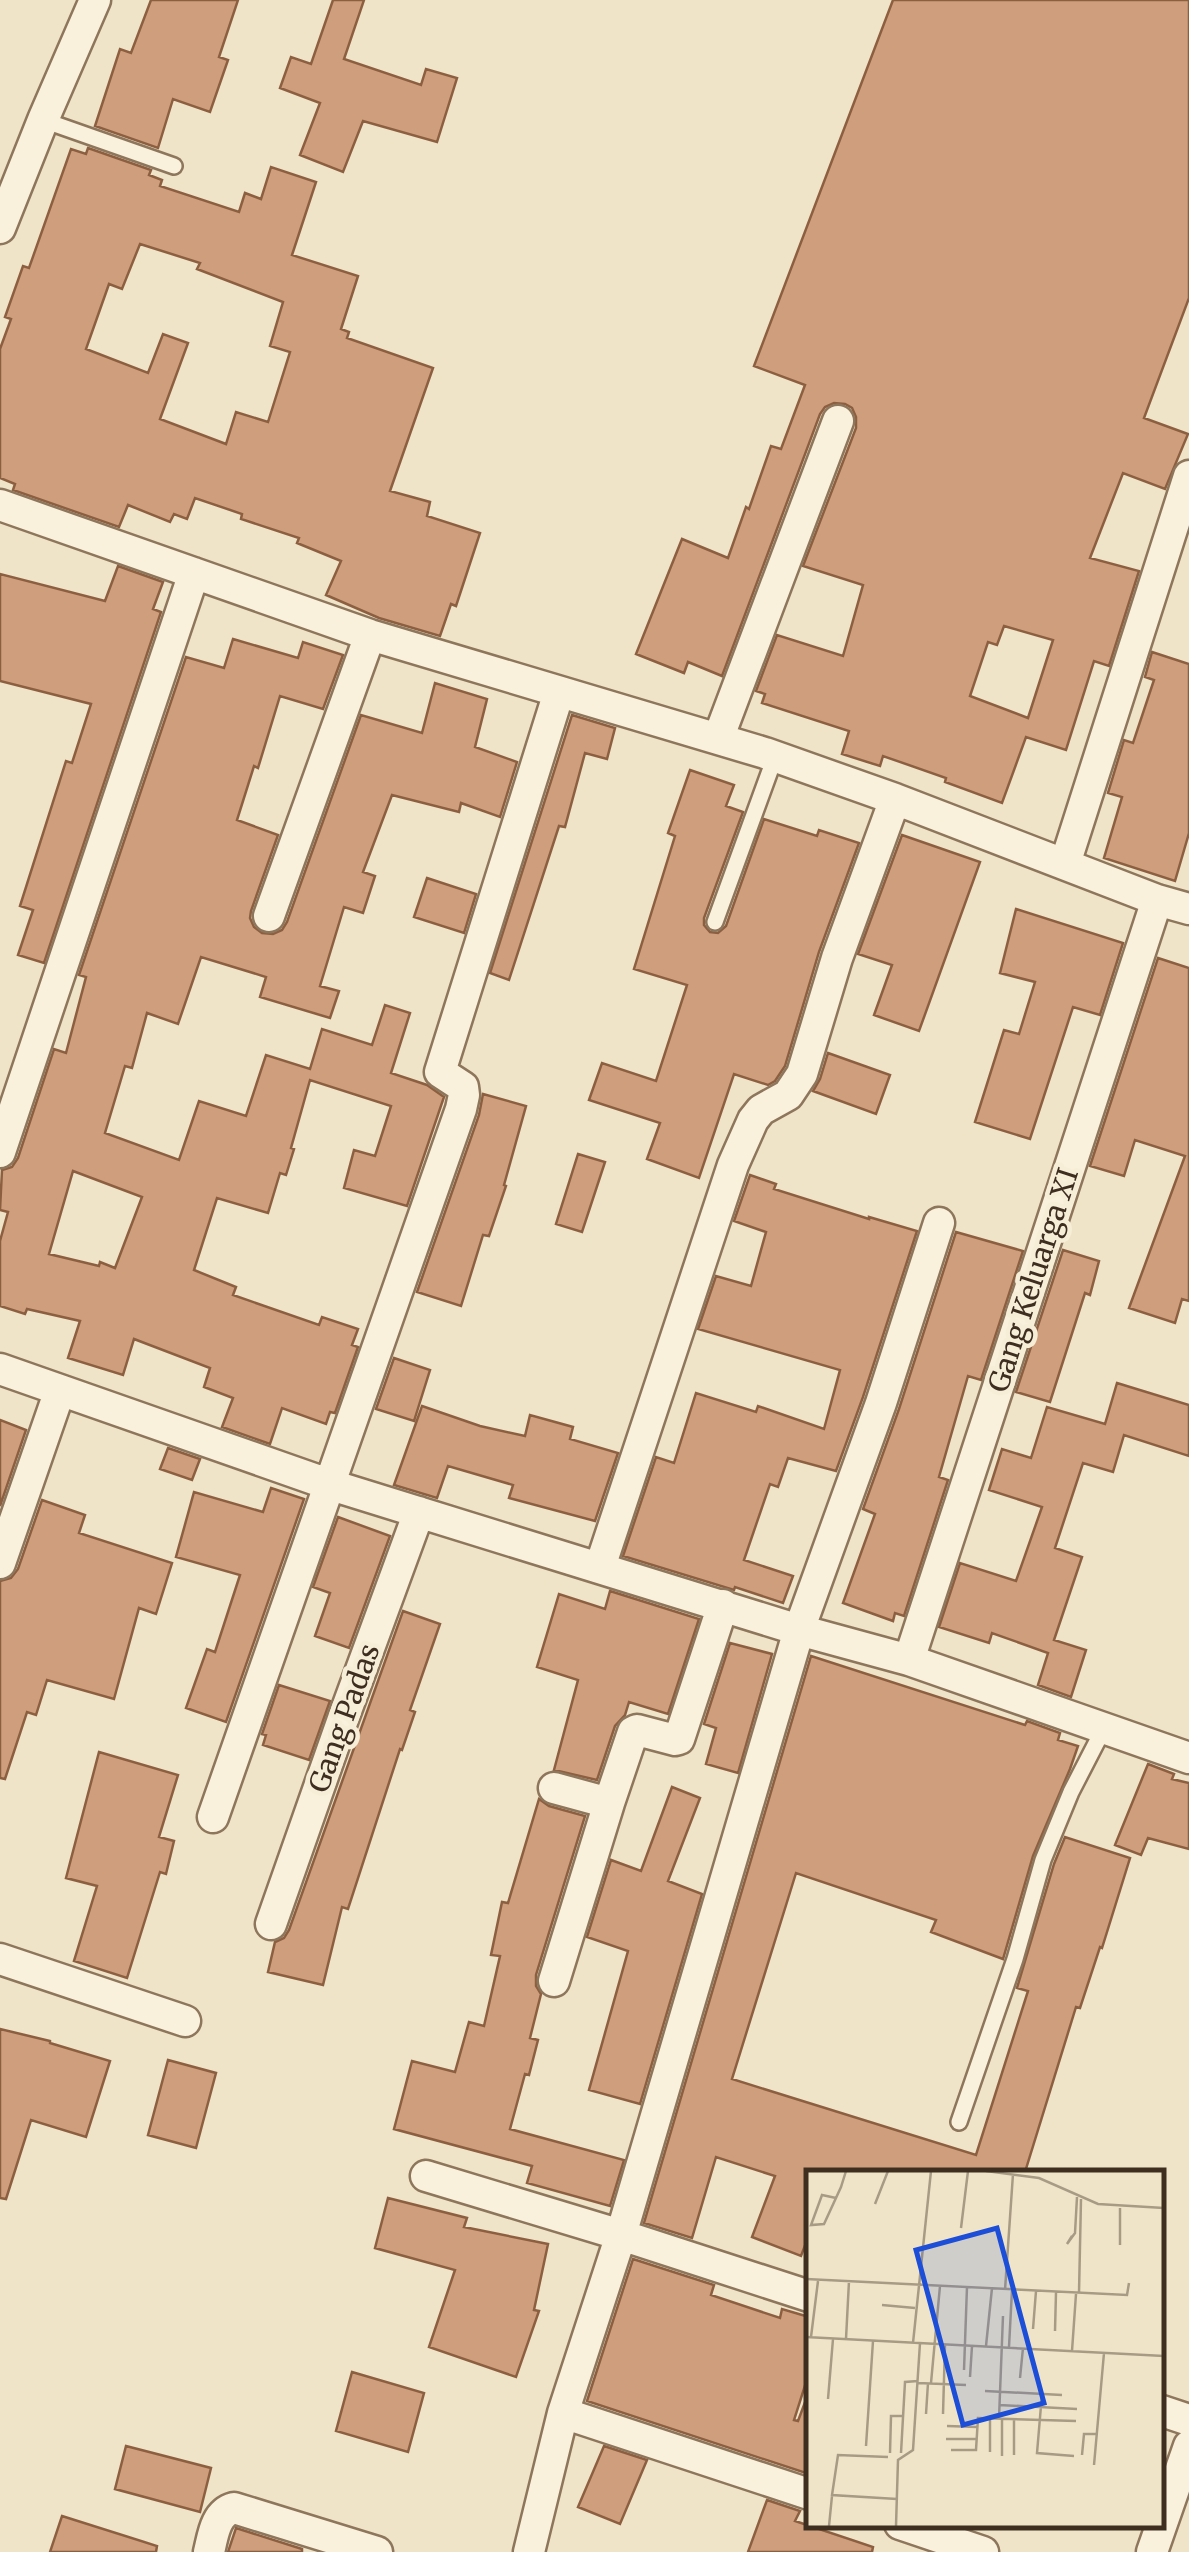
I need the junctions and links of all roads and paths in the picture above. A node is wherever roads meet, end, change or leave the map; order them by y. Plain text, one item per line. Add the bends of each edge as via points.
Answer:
1 (95, 0) edge
2 (43, 120) junction
3 (174, 166) dead end
4 (0, 228) edge
5 (838, 420) dead end
6 (1189, 476) edge
7 (0, 505) edge
8 (194, 573) junction
9 (370, 635) junction
10 (559, 692) junction
11 (718, 739) junction
12 (775, 757) junction
13 (895, 799) junction
14 (1065, 864) junction
15 (1156, 900) junction
16 (1189, 909) edge
17 (269, 916) dead end
18 (715, 922) dead end
19 (0, 1152) edge
20 (939, 1223) dead end
21 (0, 1369) edge
22 (60, 1390) junction
23 (330, 1485) junction
24 (420, 1512) junction
25 (0, 1563) edge
26 (600, 1567) junction
27 (723, 1605) junction
28 (799, 1630) junction
29 (909, 1660) junction
30 (1104, 1728) junction
31 (1189, 1758) edge
32 (554, 1788) dead end
33 (608, 1803) junction
34 (213, 1816) dead end
35 (271, 1924) dead end
36 (0, 1960) edge
37 (554, 1980) dead end
38 (185, 2021) dead end
39 (960, 2122) dead end
40 (426, 2176) dead end
41 (621, 2235) junction
42 (806, 2295) edge
43 (1164, 2412) edge
44 (563, 2413) junction
45 (1189, 2420) edge
46 (1189, 2446) edge
47 (806, 2493) edge
48 (1164, 2518) edge
49 (909, 2527) edge
50 (1161, 2527) edge
51 (208, 2552) edge
52 (378, 2552) edge
53 (529, 2552) edge
54 (983, 2552) edge
55 (1152, 2552) edge

1 - 2 street
2 - 3 lane
2 - 4 street
5 - 11 street
6 - 14 street
7 - 8 street
8 - 9 street
8 - 19 street
9 - 10 street
9 - 17 street
10 - 11 street
10 - 23 street via 440,1072 463,1086 461,1108
11 - 12 street
12 - 13 street
12 - 18 lane
13 - 14 street
13 - 26 street via 802,1074 788,1095 760,1110 733,1165
14 - 15 street
15 - 16 street
15 - 29 street, Gang Keluarga XI
20 - 28 street
21 - 22 street
22 - 23 street
22 - 25 street
23 - 24 street
23 - 34 street
24 - 26 street
24 - 35 street, Gang Padas
26 - 27 street
27 - 28 street
27 - 33 street via 679,1738 634,1732
28 - 29 street
28 - 41 street
29 - 30 street
30 - 31 street
30 - 39 lane via 1043,1860
32 - 33 street
33 - 37 street
36 - 38 street
40 - 41 street
41 - 42 street
41 - 44 street
43 - 45 street
44 - 47 street
44 - 53 street
46 - 48 street
49 - 54 street
50 - 55 street
51 - 52 street via 220,2516 234,2508

